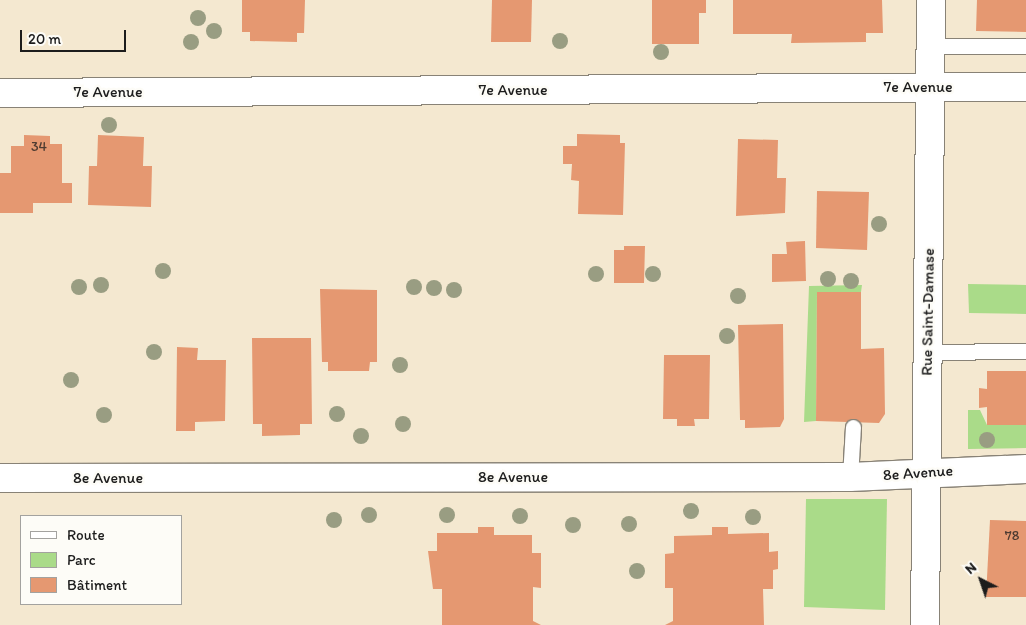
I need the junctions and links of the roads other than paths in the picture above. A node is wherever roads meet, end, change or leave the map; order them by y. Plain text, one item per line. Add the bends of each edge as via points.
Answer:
1 (932, 0) edge
2 (931, 46) junction
3 (1026, 46) edge
4 (1026, 87) edge
5 (931, 88) junction
6 (0, 93) edge
7 (1026, 351) edge
8 (927, 352) junction
9 (853, 426) dead end
10 (1026, 469) edge
11 (926, 474) junction
12 (850, 477) junction
13 (0, 478) edge
14 (925, 625) edge

1 - 2 street, Rue Saint-Damase
2 - 3 lane
2 - 5 street, Rue Saint-Damase
4 - 5 street, 7e Avenue
5 - 6 street, 7e Avenue
5 - 8 street, Rue Saint-Damase
7 - 8 lane
8 - 11 street, Rue Saint-Damase
9 - 12 lane
10 - 11 street, 8e Avenue
11 - 12 street, 8e Avenue
11 - 14 street, Rue Saint-Damase
12 - 13 street, 8e Avenue

